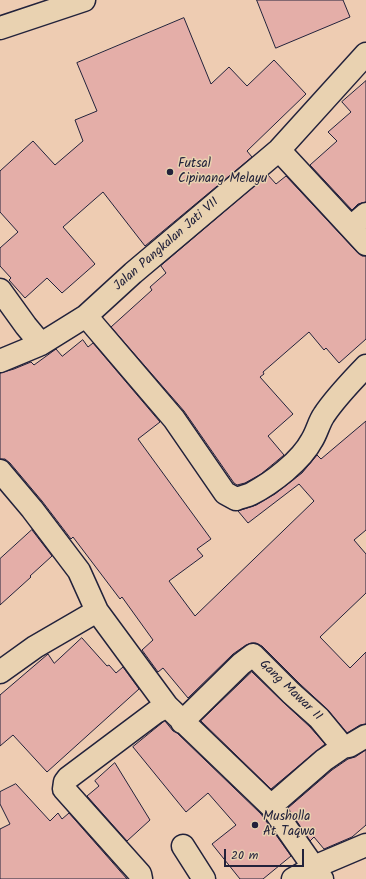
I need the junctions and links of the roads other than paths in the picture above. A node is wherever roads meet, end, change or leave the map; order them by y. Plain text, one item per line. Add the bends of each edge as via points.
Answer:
1 (84, 0) edge
2 (0, 28) edge
3 (366, 54) edge
4 (279, 150) junction
5 (359, 220) edge
6 (366, 244) edge
7 (0, 290) edge
8 (86, 316) junction
9 (42, 344) junction
10 (0, 361) edge
11 (366, 366) edge
12 (0, 471) edge
13 (97, 611) junction
14 (0, 672) edge
15 (167, 706) junction
16 (182, 722) junction
17 (366, 736) edge
18 (343, 747) junction
19 (271, 806) junction
20 (366, 845) edge
21 (183, 846) dead end
22 (318, 873) edge
23 (141, 879) edge
24 (204, 879) edge
25 (293, 879) edge

1 - 2 main road
3 - 4 main road, Jalan Pangkalan Jati VII
4 - 5 main road
4 - 8 main road, Jalan Pangkalan Jati VII
5 - 6 main road
7 - 9 main road
8 - 9 main road, Jalan Pangkalan Jati VII
8 - 11 main road via 174,419 225,493 236,499 250,495 274,479 299,457 340,392
9 - 10 main road, Jalan Pangkalan Jati VII
12 - 13 main road via 79,571
13 - 14 main road via 35,647
13 - 15 main road
15 - 16 main road
15 - 23 main road via 65,782 64,789 140,874
16 - 18 main road, Gang Mawar II via 240,664 253,655 319,718
16 - 19 main road
17 - 18 main road
18 - 19 main road
19 - 22 main road
20 - 22 main road
21 - 24 main road
22 - 25 main road

